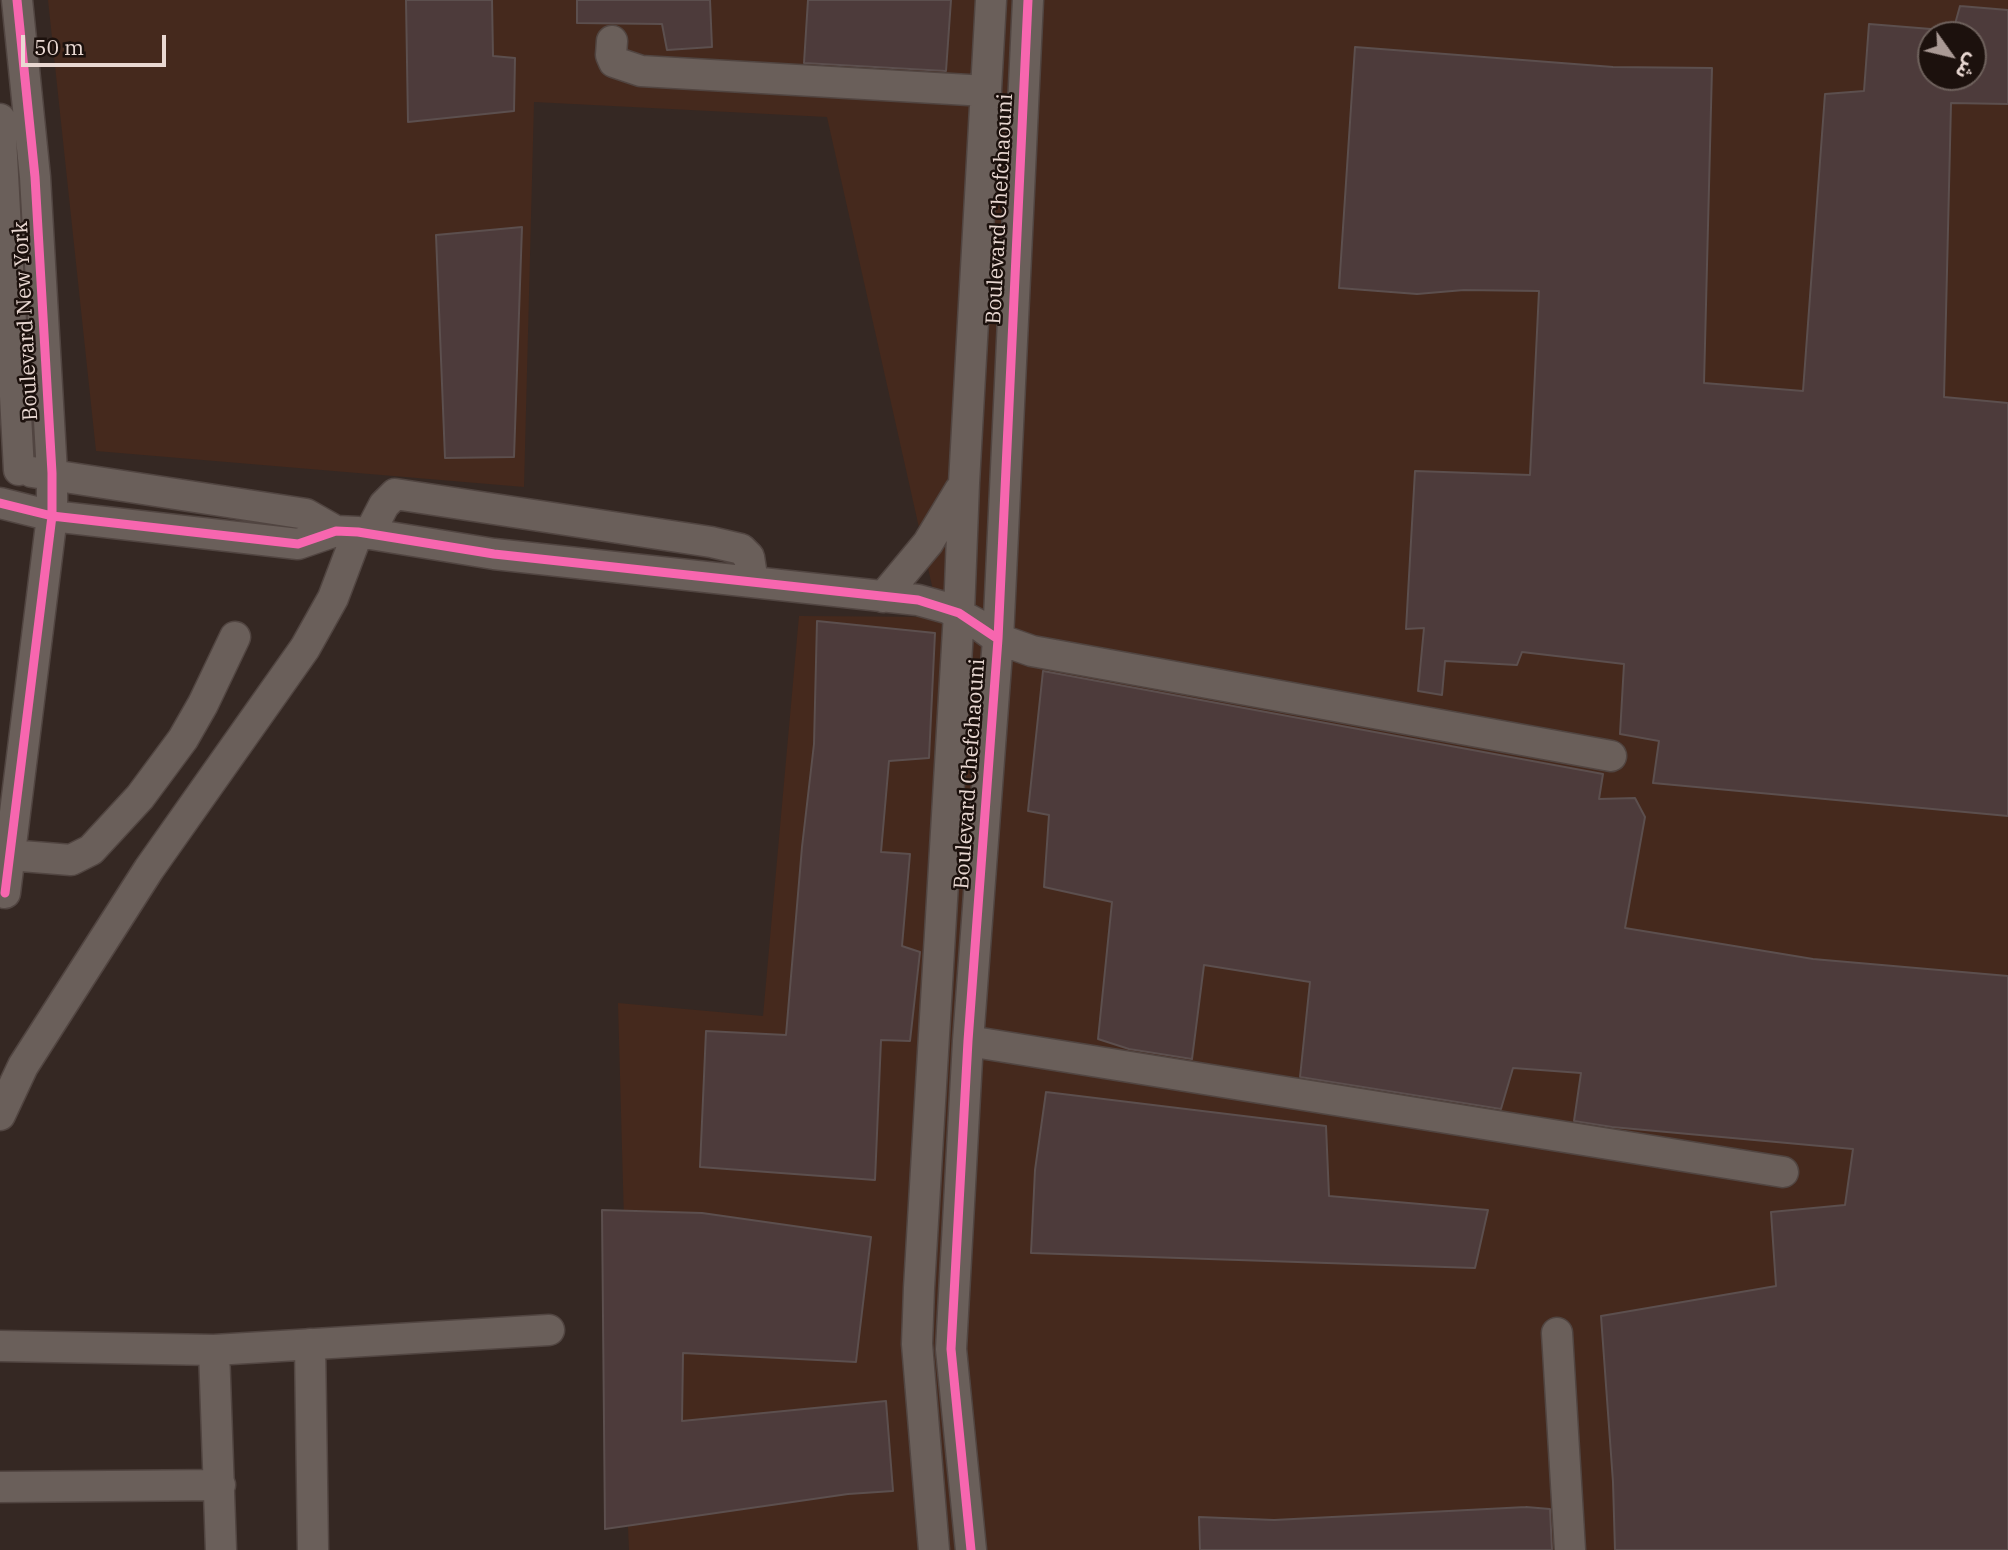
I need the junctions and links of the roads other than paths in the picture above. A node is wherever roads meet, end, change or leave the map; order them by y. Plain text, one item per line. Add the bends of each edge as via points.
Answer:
1 (17, 0) edge
2 (991, 0) edge
3 (1028, 0) edge
4 (612, 41) dead end
5 (986, 91) junction
6 (0, 119) edge
7 (35, 177) junction
8 (5, 178) junction
9 (976, 266) junction
10 (1014, 267) junction
11 (6, 305) edge
12 (10, 468) edge
13 (52, 473) junction
14 (964, 483) junction
15 (0, 503) edge
16 (52, 516) junction
17 (354, 532) junction
18 (753, 582) junction
19 (883, 597) junction
20 (959, 613) junction
21 (235, 638) dead end
22 (998, 639) junction
23 (1611, 756) dead end
24 (9, 855) junction
25 (5, 893) dead end
26 (968, 1041) junction
27 (0, 1115) edge
28 (1783, 1171) dead end
29 (549, 1330) dead end
30 (1557, 1333) dead end
31 (310, 1344) junction
32 (0, 1346) edge
33 (214, 1350) junction
34 (220, 1485) junction
35 (0, 1487) edge
36 (222, 1550) edge
37 (313, 1550) edge
38 (934, 1550) edge
39 (971, 1550) edge
40 (1570, 1550) edge

1 - 7 street, Boulevard New York
2 - 5 street, Boulevard Chefchaouni
3 - 10 street, Boulevard Chefchaouni
4 - 5 street via 614,62 641,71
5 - 9 street, Boulevard Chefchaouni
6 - 8 street, Boulevard New York
7 - 8 street
7 - 13 street, Boulevard New York
8 - 11 street, Boulevard New York
9 - 10 street
9 - 14 street, Boulevard Chefchaouni
10 - 22 street, Boulevard Chefchaouni
11 - 12 street, Boulevard New York
12 - 13 street
13 - 16 street, Boulevard New York
13 - 17 street via 306,514
14 - 19 street via 928,543
14 - 20 street, Boulevard Chefchaouni
15 - 16 street
16 - 17 street via 298,544
16 - 24 street, Boulevard New York
17 - 18 street via 494,554
17 - 18 street via 395,494 741,549 749,557
17 - 27 street via 332,598 305,648 149,869 23,1066
18 - 19 street
19 - 20 street via 926,602
20 - 22 street
20 - 38 street, Boulevard Chefchaouni via 917,1344
21 - 24 street via 183,739 140,797 91,850 71,860
22 - 23 street via 1032,651
22 - 26 street, Boulevard Chefchaouni
24 - 25 street, Boulevard New York
26 - 28 street
26 - 39 street, Boulevard Chefchaouni via 951,1349
29 - 31 street
30 - 40 street
31 - 33 street
31 - 37 street
32 - 33 street
33 - 34 street
34 - 35 street
34 - 36 street

